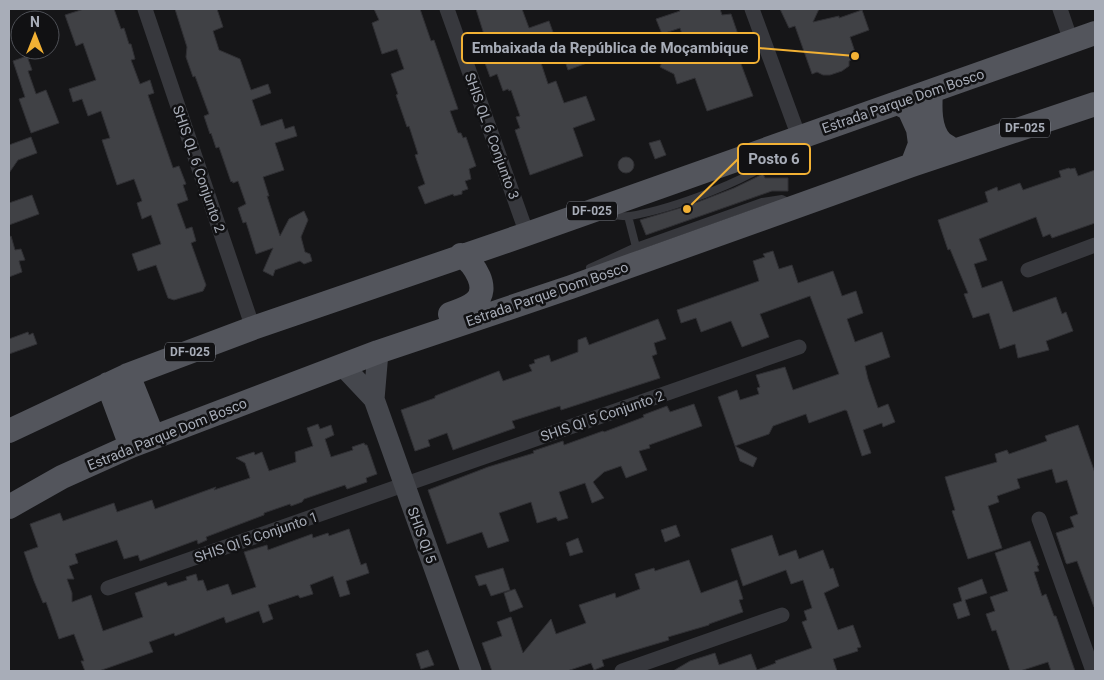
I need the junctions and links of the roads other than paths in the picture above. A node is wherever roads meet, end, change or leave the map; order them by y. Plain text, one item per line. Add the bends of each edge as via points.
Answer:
1 (145, 9) edge
2 (447, 9) edge
3 (752, 9) edge
4 (1060, 9) edge
5 (1095, 33) edge
6 (1071, 41) junction
7 (931, 92) junction
8 (898, 103) junction
9 (1095, 104) edge
10 (799, 137) junction
11 (954, 151) junction
12 (912, 165) junction
13 (797, 207) junction
14 (589, 212) junction
15 (628, 216) junction
16 (527, 234) junction
17 (1095, 245) edge
18 (636, 247) junction
19 (462, 255) junction
20 (1028, 270) dead end
21 (571, 287) junction
22 (253, 328) junction
23 (799, 347) dead end
24 (378, 352) junction
25 (342, 365) junction
26 (118, 380) junction
27 (374, 399) junction
28 (9, 431) edge
29 (153, 437) junction
30 (131, 446) junction
31 (404, 485) junction
32 (9, 507) edge
33 (1039, 519) dead end
34 (108, 588) dead end
35 (782, 616) dead end
36 (471, 671) edge
37 (622, 671) edge
38 (1093, 671) edge

1 - 22 street, SHIS QL 6 Conjunto 2
2 - 16 street, SHIS QL 6 Conjunto 3
3 - 10 street
4 - 6 street
5 - 6 main road, Estrada Parque Dom Bosco / DF-025
6 - 7 main road, Estrada Parque Dom Bosco / DF-025
7 - 8 main road, Estrada Parque Dom Bosco / DF-025
7 - 11 main road via 933,124 940,140
8 - 10 main road, Estrada Parque Dom Bosco / DF-025
8 - 12 main road via 909,109 918,129 920,144
9 - 11 main road, Estrada Parque Dom Bosco / DF-025
10 - 14 main road, Estrada Parque Dom Bosco / DF-025
10 - 15 lane via 773,161 741,179 681,202
11 - 12 main road, Estrada Parque Dom Bosco / DF-025
12 - 13 main road, Estrada Parque Dom Bosco / DF-025
13 - 18 lane via 782,199 762,202
13 - 21 main road, Estrada Parque Dom Bosco / DF-025
14 - 15 lane
14 - 16 main road, Estrada Parque Dom Bosco / DF-025
15 - 18 lane
16 - 19 main road, Estrada Parque Dom Bosco / DF-025
17 - 20 street
18 - 21 lane via 586,270
19 - 22 main road, Estrada Parque Dom Bosco / DF-025
19 - 24 main road via 473,265 482,288 477,302 390,334
21 - 24 main road, Estrada Parque Dom Bosco / DF-025
22 - 26 main road, Estrada Parque Dom Bosco / DF-025
23 - 31 street, SHIS QI 5 Conjunto 2
24 - 25 main road, Estrada Parque Dom Bosco / DF-025
24 - 27 street, SHIS QI 5
25 - 27 street, SHIS QI 5
25 - 29 main road, Estrada Parque Dom Bosco / DF-025
26 - 28 main road, Estrada Parque Dom Bosco / DF-025
26 - 29 main road
26 - 30 main road
27 - 31 street, SHIS QI 5
29 - 30 main road, Estrada Parque Dom Bosco / DF-025
30 - 32 main road, Estrada Parque Dom Bosco / DF-025 via 62,477
31 - 34 street, SHIS QI 5 Conjunto 1
31 - 36 street, SHIS QI 5
33 - 38 street
35 - 37 street

